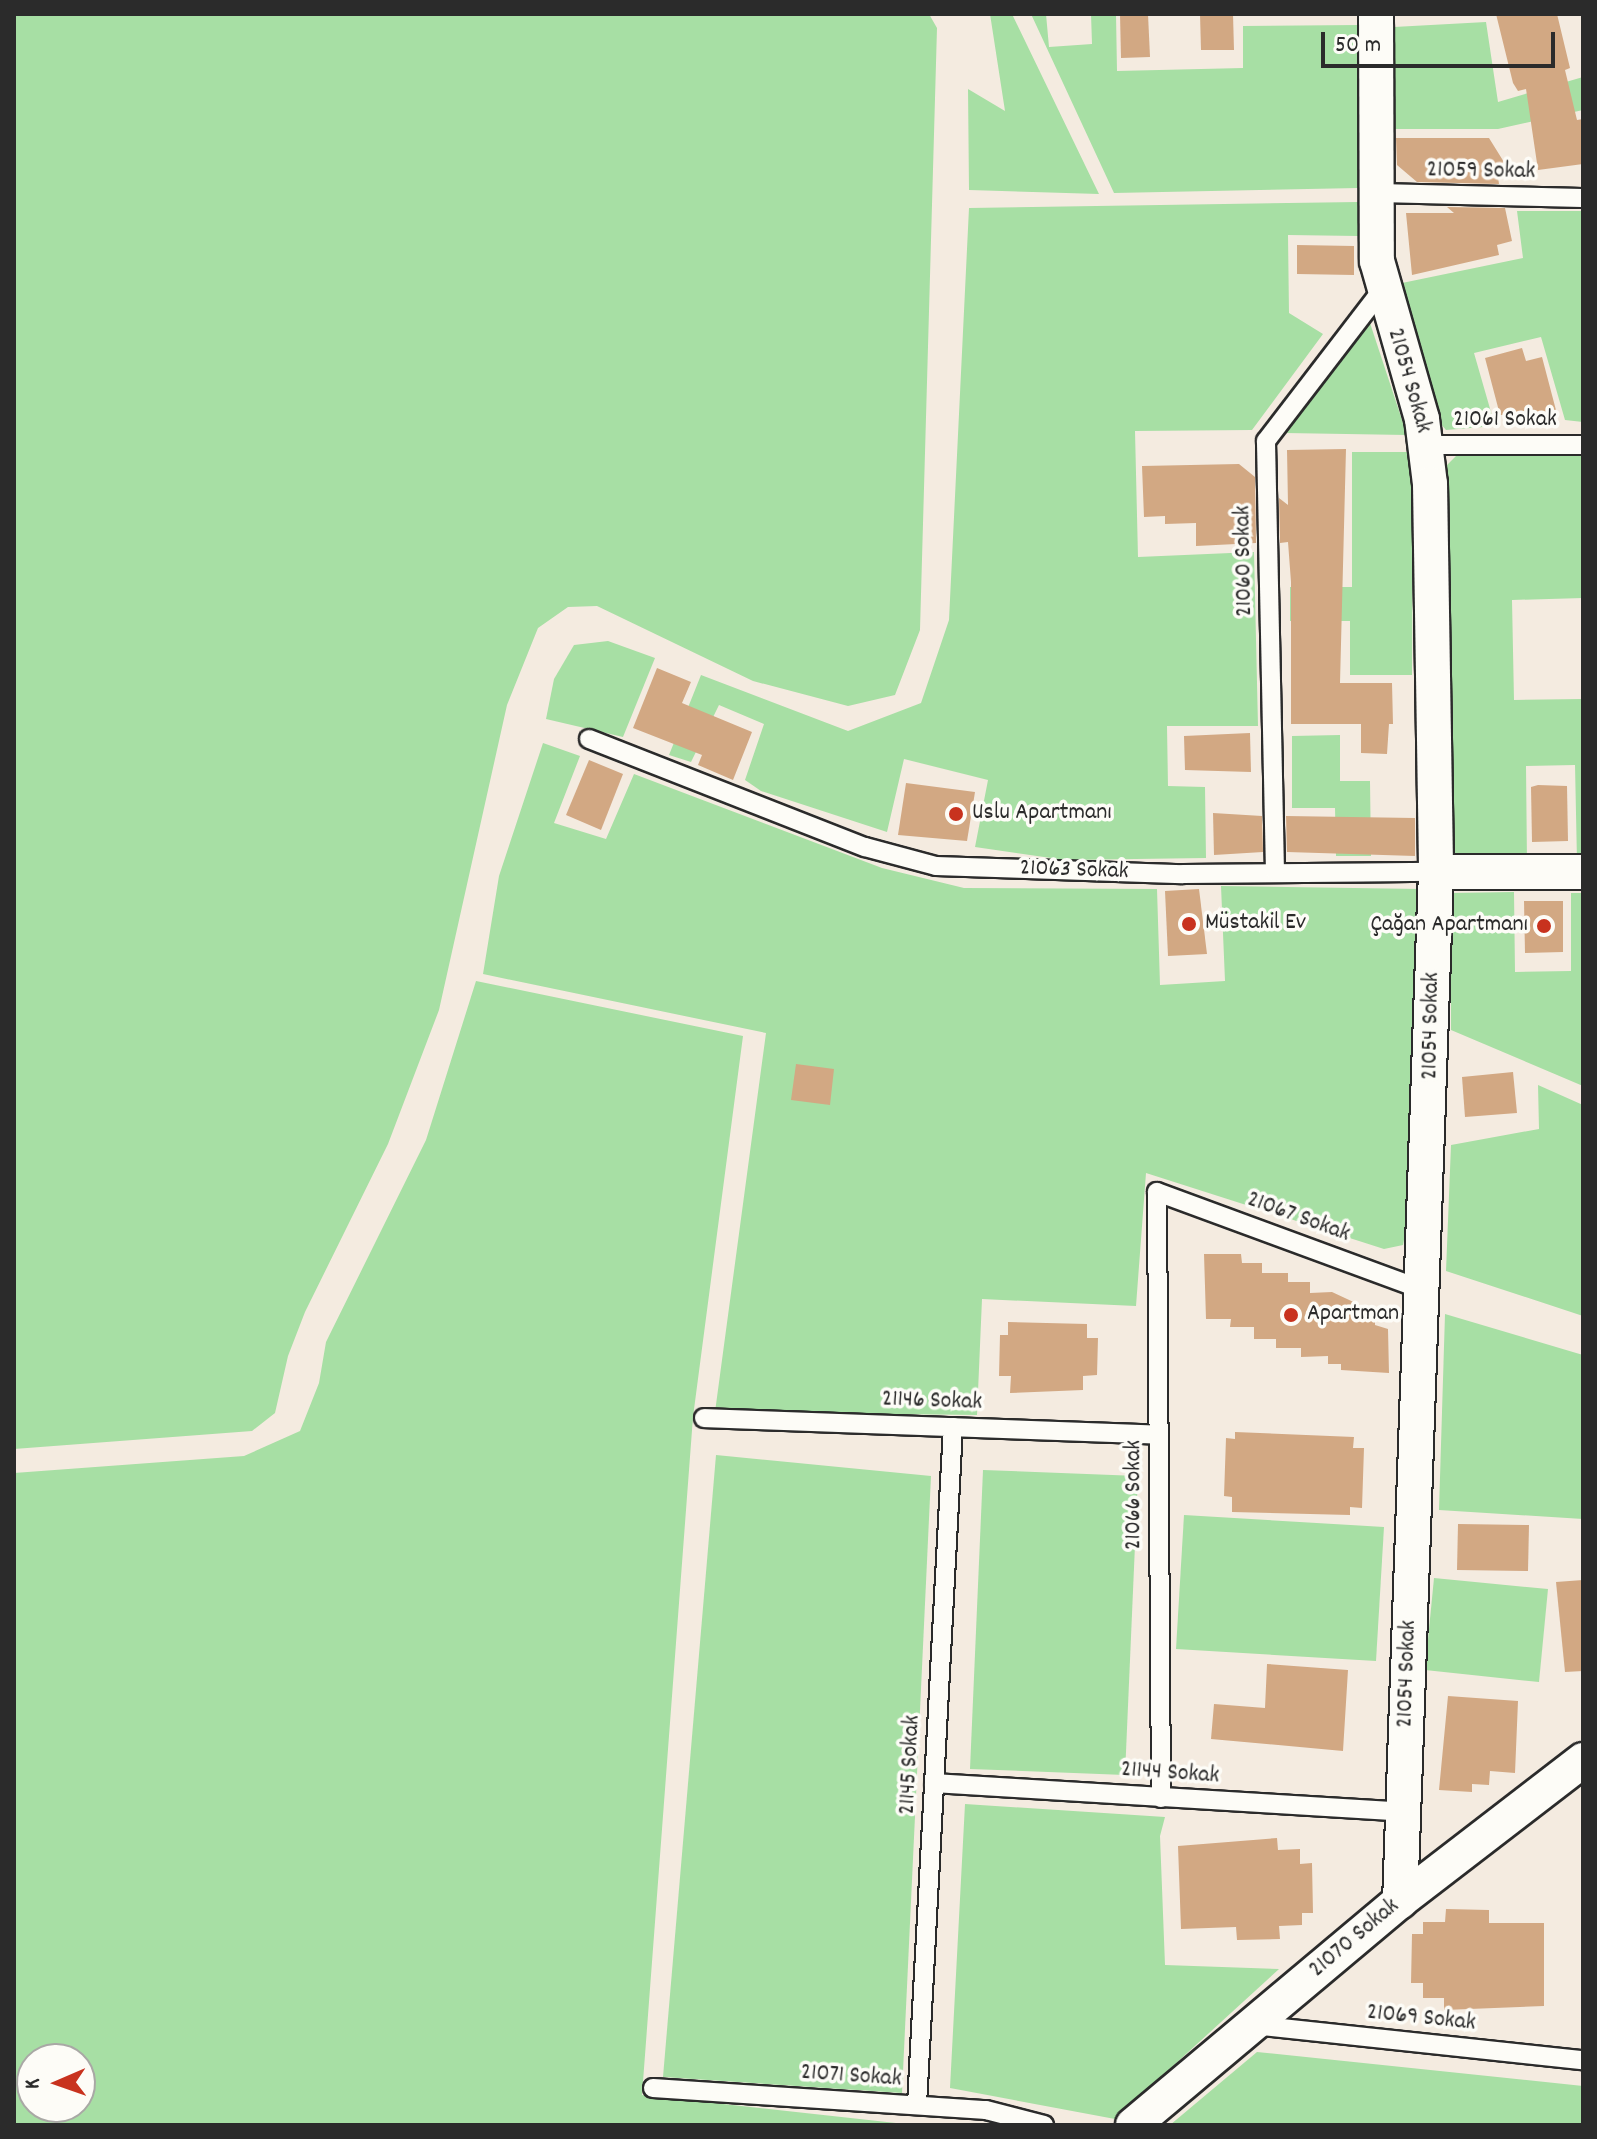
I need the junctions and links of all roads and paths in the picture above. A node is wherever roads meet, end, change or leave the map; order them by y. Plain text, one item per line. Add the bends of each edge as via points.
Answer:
1 (1376, 14) edge
2 (1378, 193) junction
3 (1583, 198) edge
4 (1382, 290) junction
5 (1427, 445) junction
6 (1583, 445) edge
7 (589, 739) dead end
8 (1275, 872) junction
9 (1436, 872) junction
10 (1583, 872) edge
11 (1157, 1192) joint
12 (1423, 1290) junction
13 (704, 1418) dead end
14 (953, 1427) junction
15 (1159, 1435) junction
16 (1583, 1760) edge
17 (934, 1783) junction
18 (1161, 1798) junction
19 (1403, 1812) junction
20 (1400, 1901) junction
21 (1253, 2025) junction
22 (1583, 2060) edge
23 (653, 2088) dead end
24 (917, 2105) junction
25 (1044, 2125) edge
26 (1133, 2125) edge

1 - 2 street, 21054 Sokak
2 - 3 lane, 21059 Sokak
2 - 4 street, 21054 Sokak
4 - 5 street, 21054 Sokak
4 - 8 lane, 21060 Sokak via 1266,441
5 - 6 lane, 21061 Sokak
5 - 9 street, 21054 Sokak
7 - 8 lane, 21063 Sokak via 865,847 925,864 1183,874
8 - 9 lane, 21063 Sokak
9 - 10 street, 21063 Sokak
9 - 12 street, 21054 Sokak
11 - 12 lane, 21067 Sokak
11 - 15 lane, 21066 Sokak
12 - 19 street, 21054 Sokak
13 - 14 lane, 21146 Sokak
14 - 15 lane, 21146 Sokak
14 - 17 lane, 21145 Sokak
15 - 18 lane, 21066 Sokak
16 - 20 street, 21070 Sokak
17 - 18 lane, 21144 Sokak
17 - 24 lane, 21145 Sokak
18 - 19 lane, 21144 Sokak
19 - 20 street, 21054 Sokak
20 - 21 street, 21070 Sokak
21 - 22 lane, 21069 Sokak
21 - 26 street, 21070 Sokak
23 - 24 lane, 21071 Sokak
24 - 25 lane, 21071 Sokak via 986,2110

